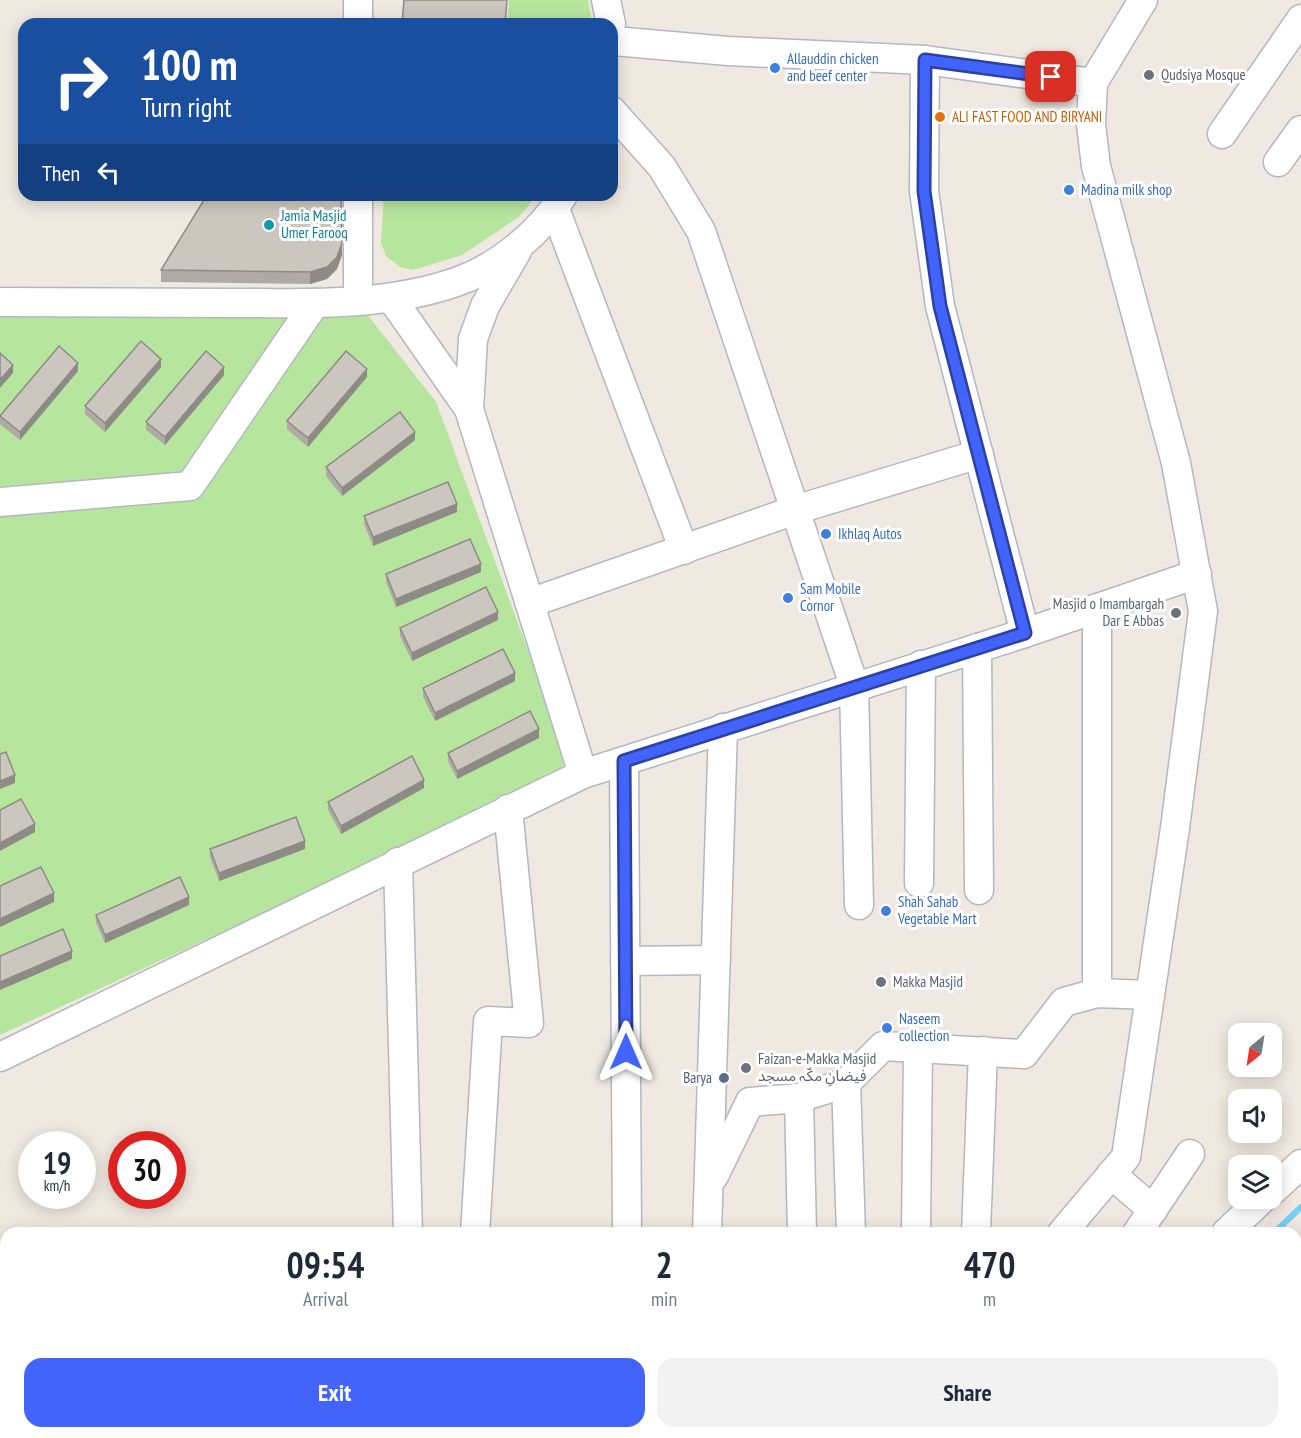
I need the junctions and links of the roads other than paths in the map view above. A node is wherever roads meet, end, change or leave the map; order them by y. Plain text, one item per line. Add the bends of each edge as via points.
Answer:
1 (358, 0) edge
2 (606, 0) edge
3 (1143, 0) edge
4 (358, 18) edge
5 (609, 18) edge
6 (1301, 19) edge
7 (618, 38) edge
8 (1293, 46) edge
9 (925, 60) junction
10 (1093, 83) junction
11 (618, 118) edge
12 (1301, 130) edge
13 (1222, 134) dead end
14 (1278, 162) dead end
15 (358, 201) edge
16 (559, 202) edge
17 (524, 239) junction
18 (392, 299) junction
19 (358, 300) junction
20 (0, 302) edge
21 (315, 303) junction
22 (469, 409) junction
23 (979, 454) junction
24 (0, 502) edge
25 (795, 510) junction
26 (684, 550) junction
27 (1197, 574) junction
28 (530, 603) junction
29 (1097, 608) junction
30 (1025, 633) junction
31 (977, 648) junction
32 (921, 665) junction
33 (854, 686) junction
34 (723, 728) junction
35 (624, 761) junction
36 (583, 774) junction
37 (508, 809) junction
38 (398, 862) junction
39 (919, 884) dead end
40 (979, 890) dead end
41 (859, 905) dead end
42 (716, 960) junction
43 (626, 961) junction
44 (1097, 993) junction
45 (1150, 995) junction
46 (918, 1048) junction
47 (982, 1051) junction
48 (0, 1057) edge
49 (846, 1083) junction
50 (799, 1098) junction
51 (1190, 1154) dead end
52 (1301, 1164) edge
53 (1111, 1174) junction
54 (1282, 1182) edge
55 (709, 1186) junction
56 (1251, 1209) edge
57 (1153, 1210) junction
58 (408, 1227) edge
59 (475, 1227) edge
60 (627, 1227) edge
61 (707, 1227) edge
62 (802, 1227) edge
63 (851, 1227) edge
64 (916, 1227) edge
65 (976, 1227) edge
66 (1068, 1227) edge
67 (1141, 1227) edge
68 (1232, 1227) edge

1 - 4 street
2 - 5 street
3 - 10 street
6 - 8 street
7 - 9 street via 728,51
8 - 13 street
9 - 10 street
9 - 23 street via 924,191 940,306
10 - 27 street via 1091,125 1096,166 1176,462
11 - 25 street via 662,167 701,231
12 - 14 street
15 - 19 street
16 - 17 street
16 - 26 street
17 - 18 street via 496,262 457,282
17 - 22 street via 485,306 474,339
18 - 19 street
18 - 22 street
19 - 21 street
20 - 21 street
21 - 24 street via 190,486
22 - 28 street
23 - 25 street
23 - 30 street
25 - 26 street
25 - 33 street
26 - 28 street
27 - 29 street
27 - 45 street via 1203,611
28 - 36 street
29 - 30 street
29 - 44 street
30 - 31 street
31 - 32 street
31 - 40 street
32 - 33 street
32 - 39 street
33 - 34 street
33 - 41 street
34 - 35 street
34 - 42 street
35 - 36 street
35 - 43 street
36 - 37 street
37 - 38 street
37 - 59 street via 529,1023 488,1022
38 - 48 street
38 - 58 street
42 - 43 street
42 - 55 street
43 - 60 street
44 - 45 street
44 - 47 street via 1064,1002 1024,1054
45 - 53 street via 1126,1157
46 - 47 street
46 - 49 street via 883,1046
46 - 64 street
47 - 65 street
49 - 50 street
49 - 63 street
50 - 55 street via 750,1102
50 - 62 street
51 - 57 street
52 - 54 street
53 - 57 street
53 - 66 street
55 - 61 street
56 - 68 street
57 - 67 street

